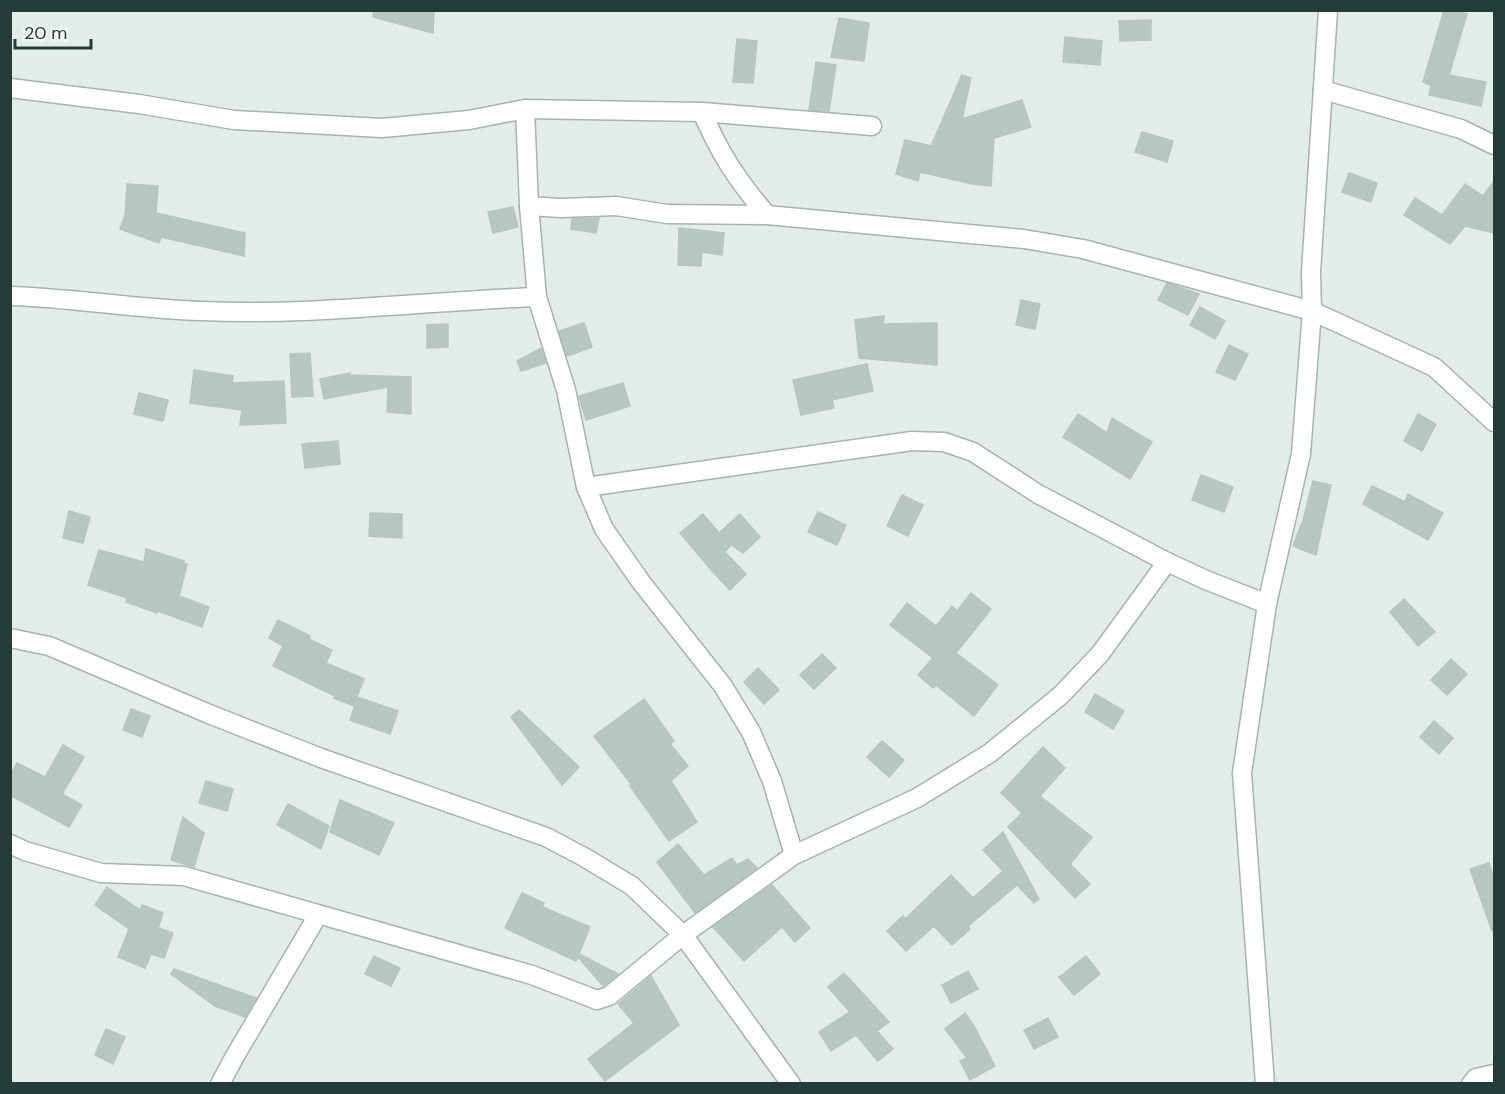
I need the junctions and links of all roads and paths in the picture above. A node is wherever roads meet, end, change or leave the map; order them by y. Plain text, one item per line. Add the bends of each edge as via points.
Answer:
1 (1328, 10) edge
2 (10, 88) edge
3 (1323, 90) junction
4 (525, 109) junction
5 (702, 112) junction
6 (872, 126) dead end
7 (1494, 145) edge
8 (529, 206) junction
9 (767, 215) junction
10 (10, 296) edge
11 (537, 297) junction
12 (1312, 311) junction
13 (1494, 422) edge
14 (586, 487) junction
15 (1167, 562) junction
16 (1267, 604) junction
17 (10, 638) edge
18 (10, 844) edge
19 (794, 855) junction
20 (318, 915) junction
21 (683, 935) junction
22 (1494, 1074) edge
23 (220, 1083) edge
24 (791, 1083) edge
25 (1266, 1083) edge
26 (1471, 1083) edge

1 - 3 street
2 - 4 street via 234,120 382,129 469,120
3 - 7 street via 1461,129
3 - 12 street
4 - 5 street
4 - 8 street
5 - 6 street
5 - 9 street via 741,185
8 - 9 street via 615,206 667,214
8 - 11 street
9 - 12 street via 1024,239 1083,249
10 - 11 street via 200,311 272,312
11 - 14 street via 566,390
12 - 13 street via 1434,367
12 - 16 street via 1301,454
14 - 15 street via 912,441 944,442 973,452 1038,494
14 - 19 street via 604,529 723,686 751,732 772,781
15 - 16 street
15 - 19 street via 1100,654 1061,695 990,753 917,798
16 - 25 street via 1242,774
17 - 21 street via 49,646 321,758 546,837 632,886
18 - 20 street via 101,873 184,876
19 - 21 street
20 - 21 street via 532,975 597,1000 609,996
20 - 23 street
21 - 24 street
22 - 26 street

